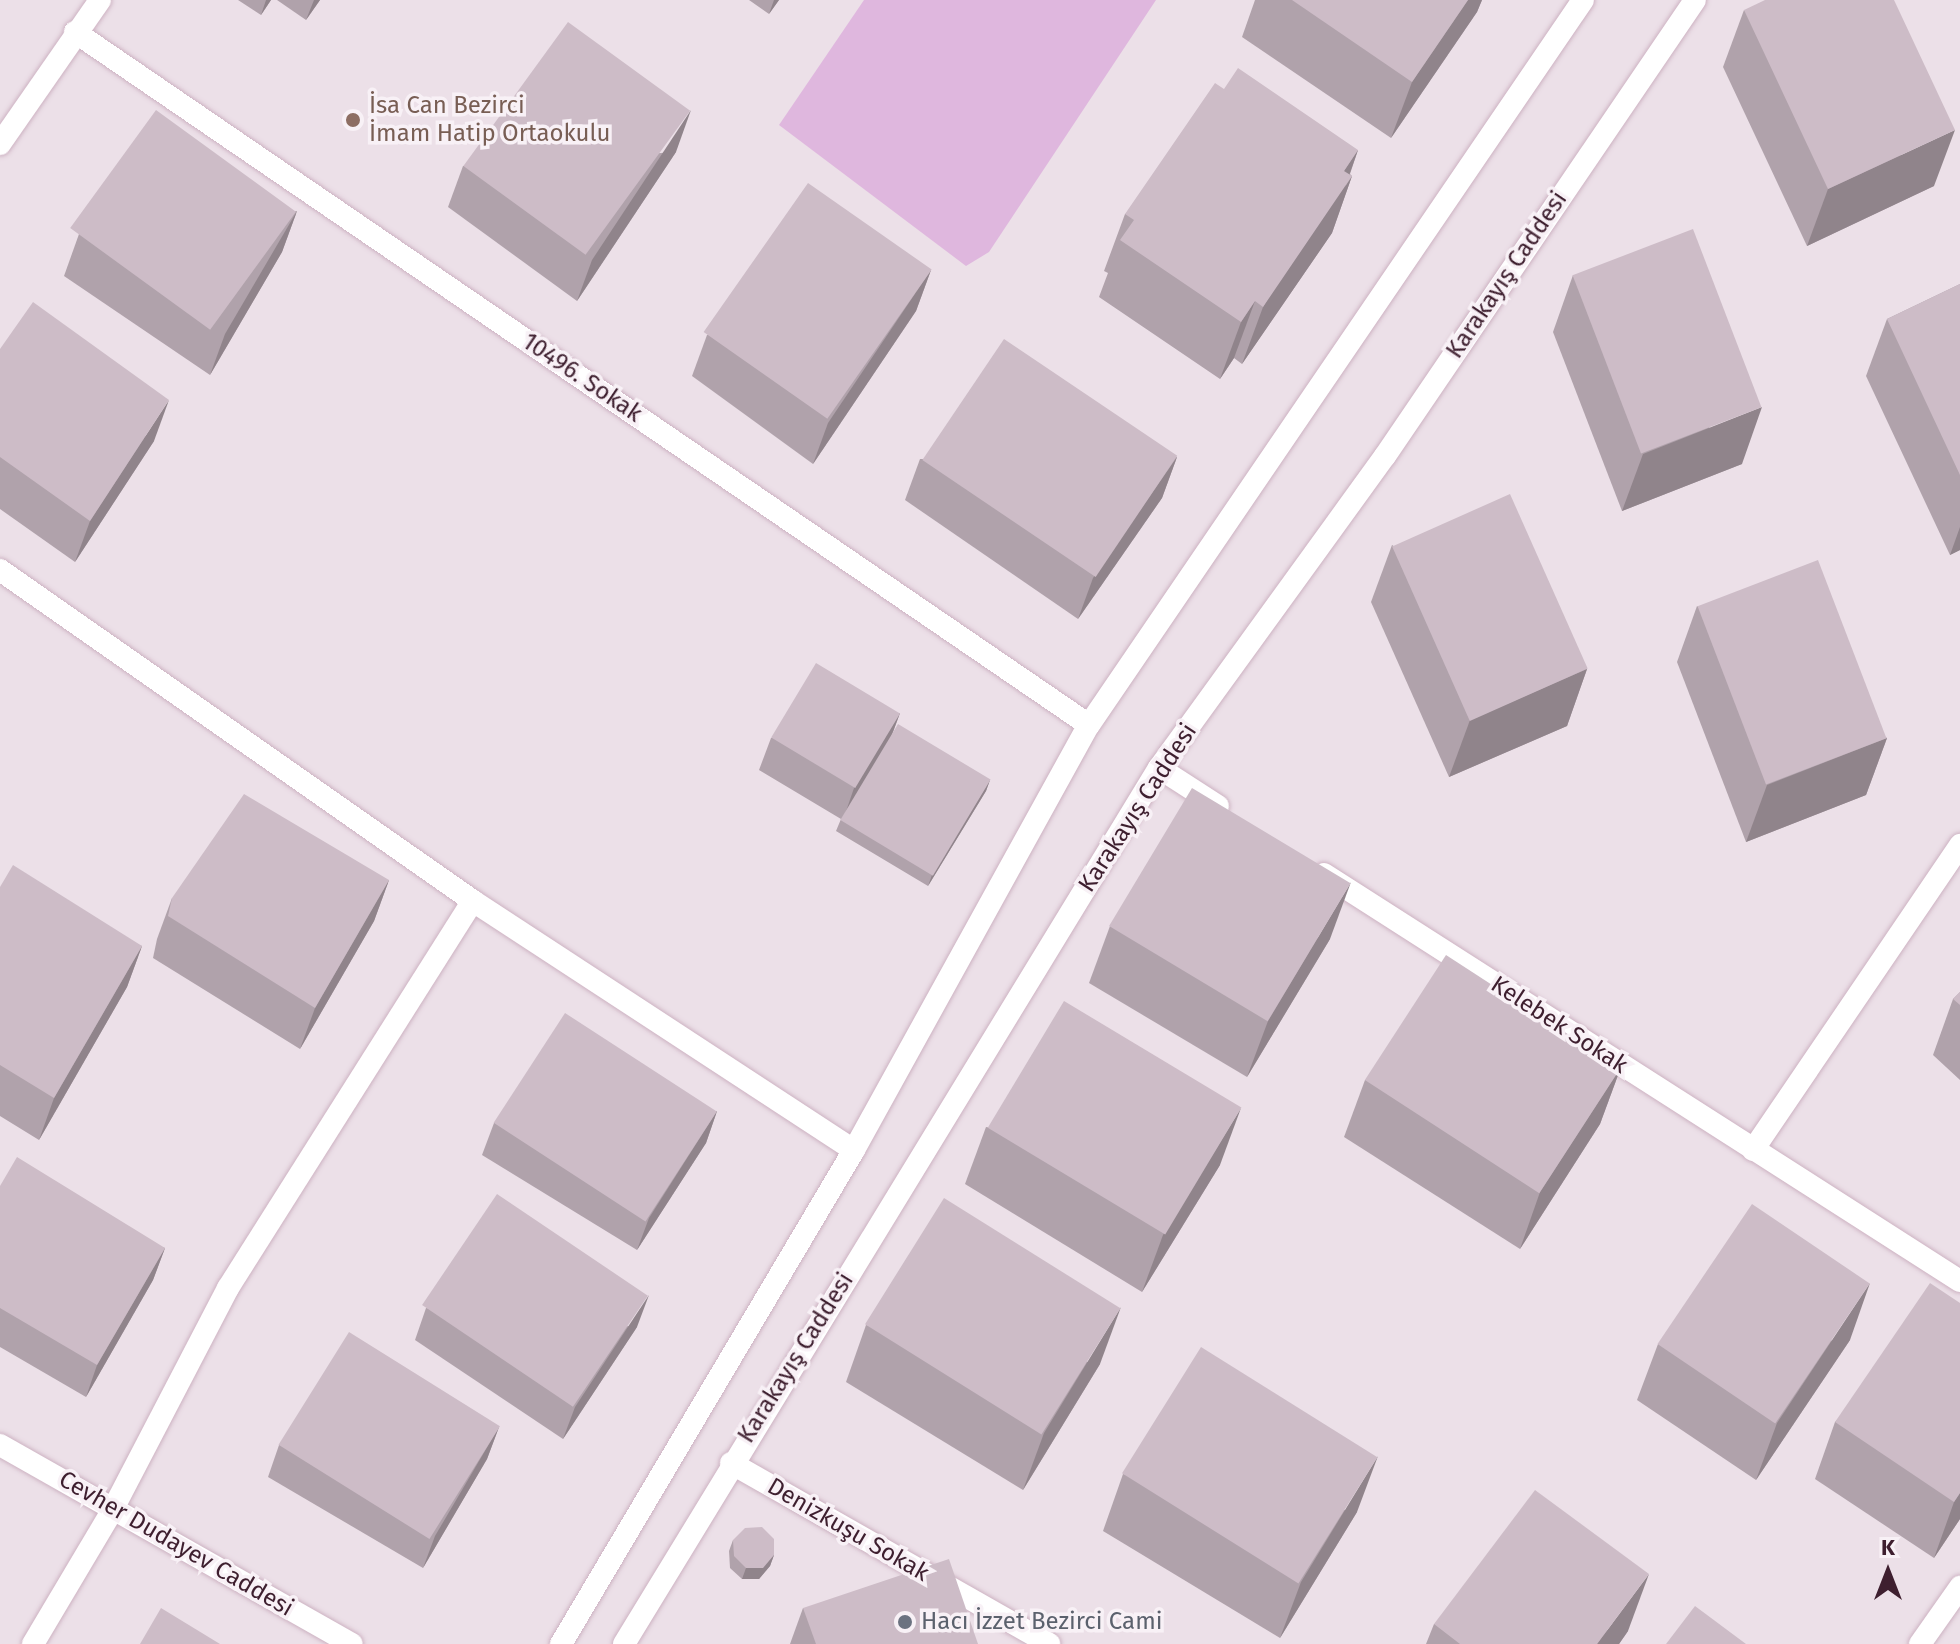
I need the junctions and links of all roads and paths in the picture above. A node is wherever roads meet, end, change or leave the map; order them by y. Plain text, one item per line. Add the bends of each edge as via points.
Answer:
1 (100, 0) edge
2 (1583, 0) edge
3 (1695, 0) edge
4 (75, 32) junction
5 (0, 144) edge
6 (0, 570) edge
7 (1089, 725) junction
8 (1159, 768) junction
9 (1238, 819) edge
10 (1960, 845) edge
11 (1304, 861) edge
12 (473, 901) junction
13 (854, 1150) junction
14 (1753, 1150) junction
15 (1960, 1281) edge
16 (0, 1445) edge
17 (731, 1463) junction
18 (113, 1509) junction
19 (1960, 1587) edge
20 (33, 1644) edge
21 (352, 1644) edge
22 (561, 1644) edge
23 (624, 1644) edge
24 (1049, 1644) edge
25 (1920, 1644) edge

1 - 4 street
2 - 7 street
3 - 8 street, Karakayış Caddesi via 1385,456
4 - 5 street
4 - 7 street, 10496. Sokak
6 - 12 street
7 - 13 street
8 - 9 street
8 - 17 street, Karakayış Caddesi
10 - 14 street
11 - 14 street, Kelebek Sokak
12 - 13 street
12 - 18 street via 228,1288
13 - 22 street
14 - 15 street, Kelebek Sokak
16 - 18 street, Cevher Dudayev Caddesi
17 - 23 street, Karakayış Caddesi
17 - 24 street, Denizkuşu Sokak
18 - 20 street
18 - 21 street, Cevher Dudayev Caddesi
19 - 25 street

